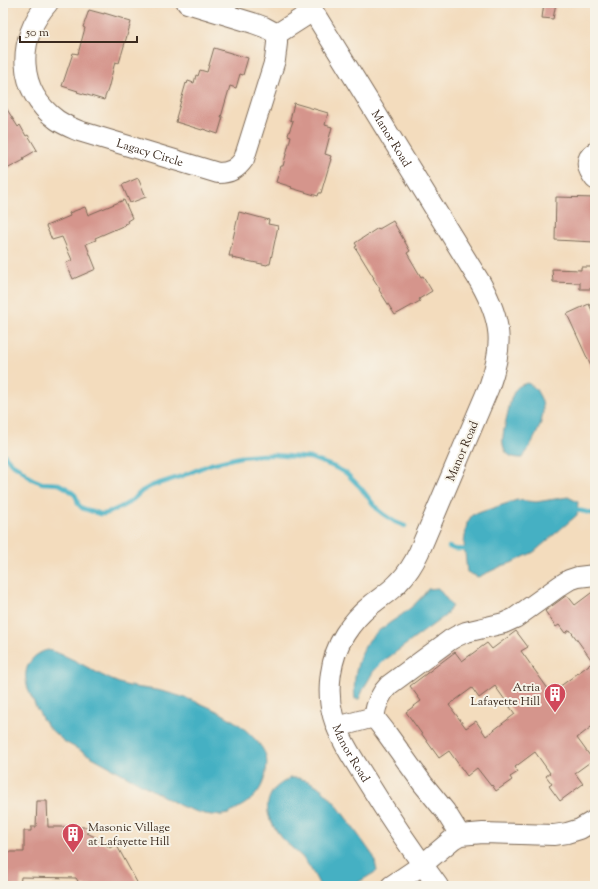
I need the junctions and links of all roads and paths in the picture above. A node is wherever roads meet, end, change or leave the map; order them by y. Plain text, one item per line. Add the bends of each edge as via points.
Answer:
1 (48, 3) edge
2 (187, 3) edge
3 (310, 7) edge
4 (277, 34) junction
5 (595, 152) edge
6 (595, 178) edge
7 (595, 575) edge
8 (374, 717) junction
9 (337, 727) junction
10 (595, 820) edge
11 (460, 835) junction
12 (422, 865) junction
13 (391, 886) edge
14 (438, 886) edge

1 - 4 street, Lagacy Circle via 34,21 25,57 29,82 48,112 79,131 218,173 237,168 244,159 275,60
2 - 4 street via 253,23
3 - 4 street
3 - 9 street, Manor Road via 480,282 494,309 499,334 499,348 489,388 413,564 399,583 352,624 338,650 330,688
5 - 6 street via 587,164
7 - 8 street via 570,580 504,623 466,632 450,640 389,685 379,697
8 - 9 street
8 - 11 street via 445,811
9 - 12 street, Manor Road via 354,760
10 - 11 street via 580,829 554,835
11 - 12 street
12 - 13 street
12 - 14 street, Manor Road

